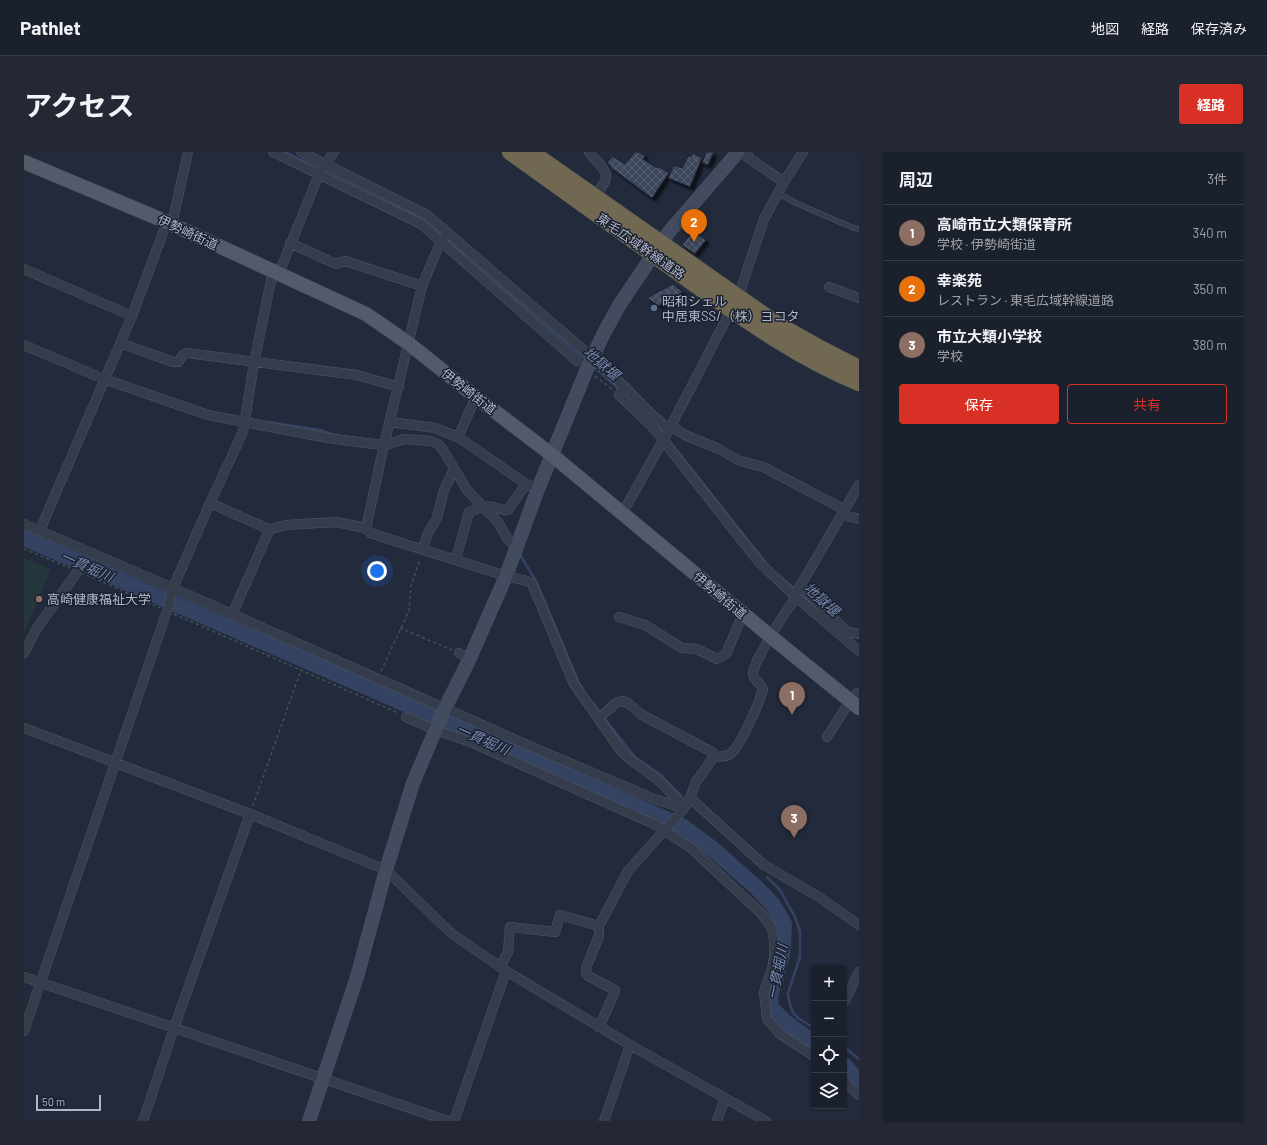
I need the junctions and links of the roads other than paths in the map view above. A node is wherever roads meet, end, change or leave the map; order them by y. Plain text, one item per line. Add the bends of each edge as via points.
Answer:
1 (188, 152) edge
2 (273, 152) edge
3 (301, 152) edge
4 (334, 152) edge
5 (510, 152) edge
6 (531, 152) edge
7 (589, 152) edge
8 (738, 152) edge
9 (803, 152) edge
10 (24, 162) edge
11 (326, 164) junction
12 (319, 174) junction
13 (784, 182) junction
14 (778, 193) junction
15 (594, 196) junction
16 (170, 223) junction
17 (859, 229) edge
18 (448, 233) junction
19 (441, 241) junction
20 (290, 243) junction
21 (657, 249) junction
22 (24, 269) edge
23 (276, 272) junction
24 (422, 286) junction
25 (829, 287) dead end
26 (859, 298) edge
27 (735, 304) junction
28 (132, 316) junction
29 (120, 343) junction
30 (408, 343) junction
31 (24, 345) edge
32 (254, 363) junction
33 (586, 363) junction
34 (859, 368) edge
35 (104, 379) junction
36 (859, 383) edge
37 (399, 387) junction
38 (625, 387) junction
39 (476, 397) junction
40 (244, 422) junction
41 (390, 422) junction
42 (670, 428) junction
43 (458, 437) junction
44 (663, 440) junction
45 (384, 445) junction
46 (552, 455) junction
47 (454, 469) junction
48 (859, 485) edge
49 (532, 486) junction
50 (210, 503) junction
51 (483, 507) junction
52 (844, 512) junction
53 (622, 514) junction
54 (859, 519) edge
55 (24, 524) edge
56 (366, 528) junction
57 (40, 530) junction
58 (267, 530) junction
59 (516, 548) junction
60 (423, 550) junction
61 (456, 560) junction
62 (78, 571) road end
63 (506, 576) junction
64 (800, 586) junction
65 (173, 589) junction
66 (795, 596) junction
67 (232, 614) junction
68 (743, 614) junction
69 (619, 617) dead end
70 (859, 634) edge
71 (770, 636) junction
72 (859, 651) edge
73 (24, 653) edge
74 (855, 701) edge
75 (444, 709) junction
76 (406, 717) road end
77 (599, 718) junction
78 (24, 728) edge
79 (435, 729) junction
80 (828, 737) dead end
81 (716, 756) junction
82 (116, 763) junction
83 (690, 798) junction
84 (682, 809) junction
85 (250, 814) junction
86 (666, 829) junction
87 (386, 870) junction
88 (859, 925) edge
89 (599, 926) junction
90 (503, 969) junction
91 (859, 972) edge
92 (24, 977) edge
93 (40, 982) junction
94 (844, 1001) edge
95 (600, 1027) junction
96 (174, 1028) junction
97 (24, 1030) edge
98 (630, 1045) junction
99 (811, 1054) edge
100 (324, 1079) junction
101 (847, 1084) edge
102 (859, 1095) edge
103 (725, 1098) junction
104 (143, 1121) edge
105 (309, 1121) edge
106 (448, 1121) edge
107 (454, 1121) edge
108 (604, 1121) edge
109 (717, 1121) edge
110 (766, 1121) edge

1 - 16 street
2 - 12 street
3 - 11 street
4 - 11 street
5 - 21 highway, 東毛広域幹線道路
6 - 15 highway, 東毛広域幹線道路
7 - 15 street via 607,176
8 - 13 street via 748,155 747,157
8 - 21 street
9 - 13 street
10 - 16 main road, 伊勢崎街道
11 - 12 street
11 - 18 street via 419,210
12 - 19 street via 414,220 429,229
12 - 20 street
13 - 14 street
14 - 17 lane
14 - 27 street via 764,219
15 - 21 highway, 東毛広域幹線道路
16 - 23 main road, 伊勢崎街道
16 - 28 street
18 - 19 street
18 - 33 street
19 - 24 street
19 - 33 street
20 - 23 street
20 - 24 street via 336,264 345,261
21 - 27 highway, 東毛広域幹線道路
21 - 33 street via 620,304
22 - 28 street
23 - 30 main road, 伊勢崎街道 via 366,314
23 - 32 street
24 - 30 street
25 - 26 street
27 - 34 highway, 東毛広域幹線道路
27 - 36 highway, 東毛広域幹線道路 via 770,336 810,360
27 - 42 street
28 - 29 street
29 - 32 street via 173,362 178,362 188,353
29 - 35 street
30 - 37 street
30 - 39 main road, 伊勢崎街道
31 - 35 street
32 - 37 street via 356,375
32 - 40 street
33 - 38 street
33 - 46 street
35 - 40 street via 189,409
35 - 57 street
37 - 41 street
38 - 42 street via 645,408
38 - 44 street via 619,395
39 - 43 street
39 - 46 main road, 伊勢崎街道
40 - 45 street via 328,438
40 - 50 street via 243,432
41 - 43 street via 436,428
41 - 45 street
42 - 44 street
42 - 52 street via 740,461 763,467
43 - 49 street
44 - 53 street
44 - 66 street via 758,561
45 - 47 street via 404,439 432,441 444,450
45 - 56 street
46 - 49 street
46 - 53 main road, 伊勢崎街道
47 - 51 street via 467,490
47 - 60 street
48 - 52 street
49 - 51 street via 508,510
49 - 59 street
50 - 58 street
50 - 65 street
51 - 59 street via 498,522
51 - 61 street via 469,512
52 - 54 street
52 - 64 street
53 - 68 main road, 伊勢崎街道
55 - 57 street
56 - 58 street via 336,522 286,525
56 - 60 street via 373,534
57 - 65 street
58 - 67 street via 268,533
59 - 63 street
60 - 61 street
61 - 63 street
62 - 73 street via 37,628
63 - 75 street via 464,656
63 - 77 street via 532,584 574,684
64 - 66 street
64 - 70 street via 848,632
65 - 67 street
65 - 82 street
66 - 71 street
66 - 72 street
67 - 75 street
68 - 69 street via 726,654 718,659 697,649 682,648 645,625
68 - 71 main road, 伊勢崎街道
71 - 74 main road, 伊勢崎街道
71 - 81 street via 753,673 763,689 758,703 732,753 724,757
74 - 80 street
75 - 79 street
75 - 84 street
76 - 79 street
77 - 81 street via 620,701 628,702 642,715
77 - 84 street via 622,752 657,779
78 - 82 street
79 - 86 street via 468,741
79 - 87 street via 413,783
81 - 83 street via 696,782
82 - 85 street
82 - 93 street
83 - 84 street
83 - 88 street via 764,865 819,897
84 - 86 street
85 - 87 street
85 - 96 street
86 - 89 street via 628,872
86 - 99 street via 762,914 772,928 774,957 764,992 767,1019 780,1034
87 - 90 street via 451,933
87 - 100 street via 357,977
89 - 90 street via 560,915 555,932 510,927 508,952
89 - 95 street via 599,936 586,973 615,990
90 - 95 street
90 - 107 street
91 - 94 street
92 - 93 street
93 - 96 street
93 - 97 street
95 - 98 street
96 - 100 street
96 - 104 street
98 - 103 street
98 - 108 street
100 - 105 street
100 - 106 street
101 - 102 street
103 - 109 street
103 - 110 street

